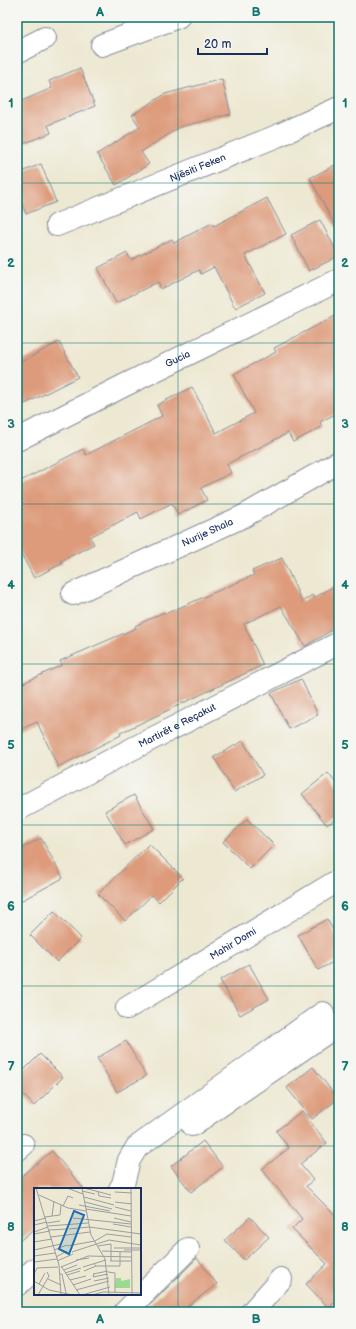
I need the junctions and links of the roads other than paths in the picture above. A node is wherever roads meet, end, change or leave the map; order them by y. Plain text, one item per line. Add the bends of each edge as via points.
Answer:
1 (178, 17) edge
2 (45, 38) dead end
3 (102, 45) dead end
4 (17, 52) edge
5 (339, 108) edge
6 (56, 225) dead end
7 (339, 280) edge
8 (17, 440) edge
9 (339, 462) edge
10 (73, 594) dead end
11 (339, 643) edge
12 (17, 810) edge
13 (339, 880) edge
14 (127, 1008) dead end
15 (331, 1019) edge
16 (192, 1125) dead end
17 (121, 1188) edge
18 (188, 1249) dead end
19 (34, 1270) edge
20 (281, 1279) dead end
21 (17, 1285) edge
22 (125, 1312) edge
23 (252, 1312) edge

1 - 3 street
2 - 4 street
5 - 6 street, Njësiti Feken via 277,136
7 - 8 street, Gucia
9 - 10 street, Nurije Shala via 244,516
11 - 12 street, Martirët e Reçakut
13 - 14 street, Mahir Domi
15 - 16 street
15 - 17 street via 137,1147 129,1160
18 - 22 street
19 - 21 street
20 - 23 street

